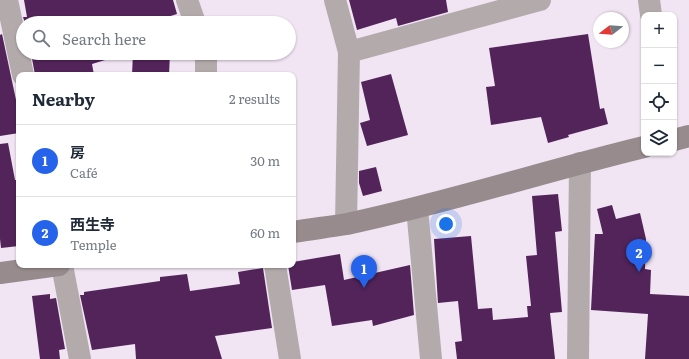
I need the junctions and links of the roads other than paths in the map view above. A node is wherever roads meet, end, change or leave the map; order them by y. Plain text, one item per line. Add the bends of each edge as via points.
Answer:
1 (7, 0) edge
2 (187, 0) edge
3 (335, 0) edge
4 (540, 0) edge
5 (649, 0) edge
6 (651, 12) edge
7 (193, 16) edge
8 (16, 42) edge
9 (349, 52) junction
10 (20, 60) edge
11 (206, 60) edge
12 (22, 72) edge
13 (206, 72) edge
14 (689, 136) edge
15 (677, 139) edge
16 (641, 148) edge
17 (580, 163) junction
18 (417, 208) junction
19 (346, 224) junction
20 (296, 232) edge
21 (38, 268) edge
22 (62, 268) edge
23 (275, 268) edge
24 (0, 273) edge
25 (80, 359) edge
26 (290, 359) edge
27 (431, 359) edge
28 (578, 359) edge

1 - 8 street
2 - 7 street
3 - 9 street
4 - 9 street
5 - 6 street
9 - 19 street
10 - 12 street
11 - 13 street
14 - 15 street
16 - 17 street
17 - 18 street
17 - 28 street
18 - 19 street
18 - 27 street
19 - 20 street
21 - 24 street
22 - 25 street
23 - 26 street

